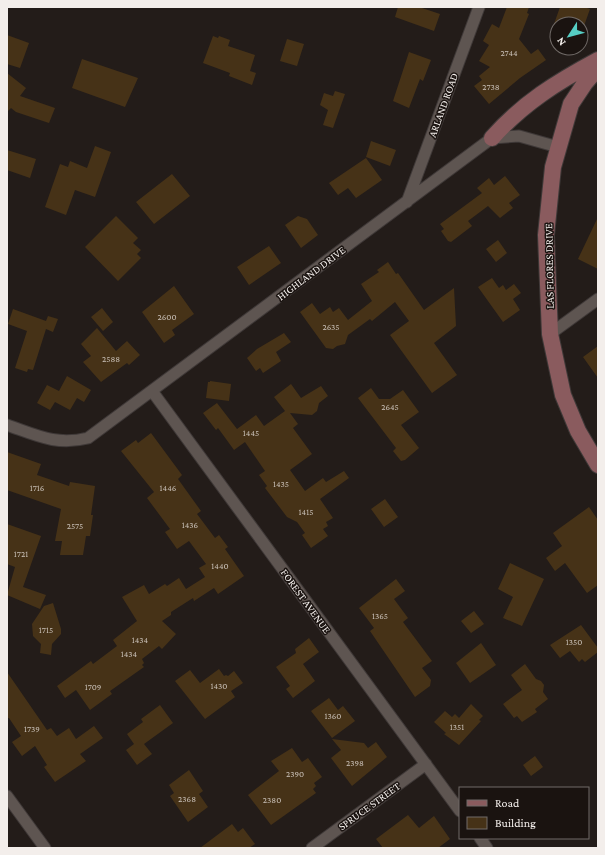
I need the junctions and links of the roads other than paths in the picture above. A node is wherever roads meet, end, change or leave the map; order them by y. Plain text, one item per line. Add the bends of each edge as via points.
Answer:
1 (479, 7) edge
2 (598, 60) edge
3 (598, 68) edge
4 (492, 138) junction
5 (558, 148) junction
6 (407, 202) junction
7 (598, 300) edge
8 (550, 334) junction
9 (152, 391) junction
10 (7, 424) edge
11 (598, 465) edge
12 (426, 764) junction
13 (7, 796) edge
14 (459, 810) edge
15 (481, 839) edge
16 (45, 848) edge
17 (312, 848) edge
18 (487, 848) edge

1 - 6 street, ARLAND ROAD
2 - 4 street via 559,80 511,117
3 - 5 street, LAS FLORES DRIVE via 571,104
4 - 5 street via 519,136
4 - 6 street, HIGHLAND DRIVE
5 - 8 street, LAS FLORES DRIVE via 552,167 546,235
6 - 9 street, HIGHLAND DRIVE
7 - 8 street
8 - 11 street, LAS FLORES DRIVE via 563,395 578,431
9 - 10 street, HIGHLAND DRIVE via 88,438 72,442 50,440
9 - 12 street, FOREST AVENUE
12 - 14 street, FOREST AVENUE
12 - 17 street, SPRUCE STREET
13 - 16 street
15 - 18 street

